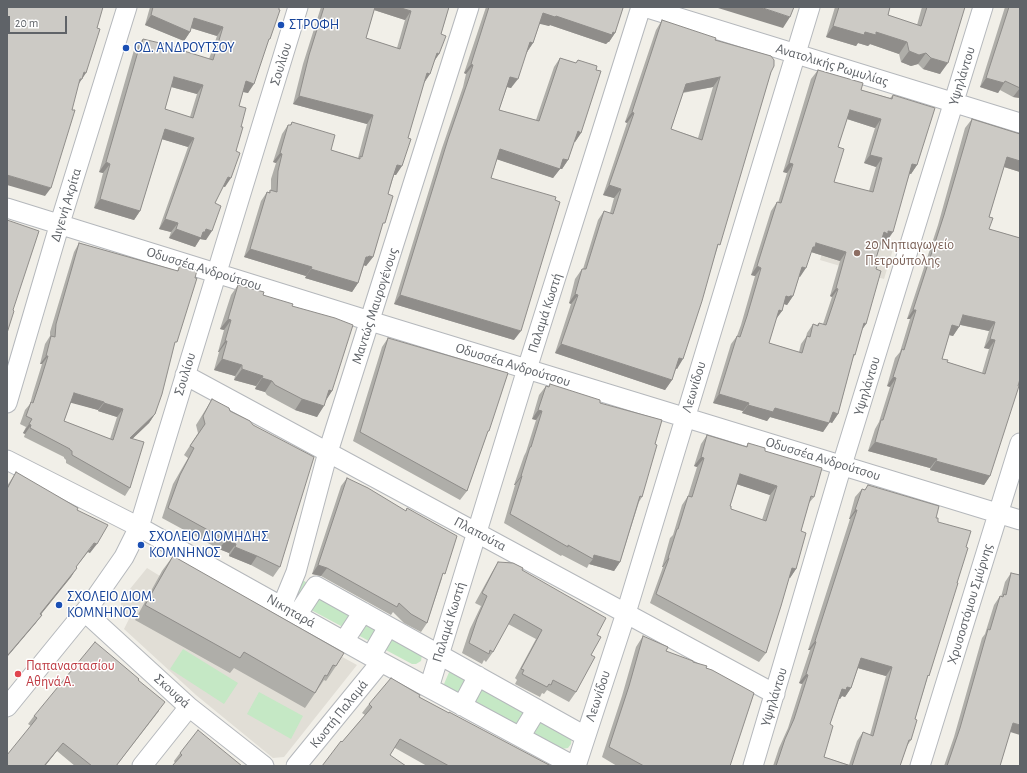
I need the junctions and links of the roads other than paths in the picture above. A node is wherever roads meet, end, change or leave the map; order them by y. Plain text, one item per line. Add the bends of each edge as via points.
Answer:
1 (126, 7) edge
2 (298, 7) edge
3 (469, 7) edge
4 (643, 7) edge
5 (810, 7) edge
6 (983, 7) edge
7 (796, 54) junction
8 (953, 103) junction
9 (1020, 124) edge
10 (7, 208) edge
11 (60, 223) junction
12 (217, 273) junction
13 (370, 321) junction
14 (527, 369) junction
15 (185, 375) junction
16 (7, 403) edge
17 (685, 417) junction
18 (1020, 443) edge
19 (328, 452) junction
20 (7, 460) edge
21 (842, 465) junction
22 (998, 513) junction
23 (1020, 520) edge
24 (139, 527) junction
25 (477, 533) junction
26 (290, 610) junction
27 (85, 612) junction
28 (363, 612) junction
29 (626, 613) junction
30 (388, 627) junction
31 (344, 642) junction
32 (438, 655) junction
33 (376, 659) junction
34 (478, 676) junction
35 (429, 688) junction
36 (775, 694) junction
37 (462, 706) junction
38 (7, 707) edge
39 (189, 707) junction
40 (537, 709) junction
41 (585, 736) junction
42 (520, 737) junction
43 (142, 766) edge
44 (264, 766) edge
45 (296, 766) edge
46 (575, 766) edge
47 (753, 766) edge
48 (920, 766) edge

1 - 11 street, Διγενή Ακρίτα
2 - 12 street, Σουλίου
3 - 13 street, Μαντώς Μαυρογένους
4 - 7 street, Ανατολικής Ρωμυλίας
4 - 14 street, Παλαμά Κωστή
5 - 7 street, Λεωνίδου
6 - 8 street, Υψηλάντου
7 - 8 street, Ανατολικής Ρωμυλίας
7 - 17 street, Λεωνίδου
8 - 9 street, Ανατολικής Ρωμυλίας
8 - 21 street, Υψηλάντου
10 - 11 street, Οδυσσέα Ανδρούτσου
11 - 12 street, Οδυσσέα Ανδρούτσου
11 - 16 street, Διγενή Ακρίτα
12 - 13 street, Οδυσσέα Ανδρούτσου
12 - 15 street, Σουλίου
13 - 14 street, Οδυσσέα Ανδρούτσου
13 - 19 street, Μαντώς Μαυρογένους
14 - 17 street, Οδυσσέα Ανδρούτσου
14 - 25 street, Παλαμά Κωστή
15 - 19 street, Πλαπούτα
15 - 24 street, Σουλίου
17 - 21 street, Οδυσσέα Ανδρούτσου
17 - 29 street, Λεωνίδου
18 - 22 street, Χρυσοστόμου Σμύρνης
19 - 25 street, Πλαπούτα
19 - 26 street, Μαντώς Μαυρογένους via 296,572
20 - 24 street, Νικηταρά
21 - 22 street, Οδυσσέα Ανδρούτσου
21 - 36 street, Υψηλάντου
22 - 23 street, Οδυσσέα Ανδρούτσου
22 - 48 street, Χρυσοστόμου Σμύρνης
24 - 26 street, Νικηταρά
24 - 27 street, Σουλίου via 124,557
25 - 29 street, Πλαπούτα
25 - 32 street, Παλαμά Κωστή
26 - 28 street via 316,586
26 - 31 street, Νικηταρά
27 - 38 street, Σουλίου
27 - 39 street, Σκουφά
28 - 30 street
28 - 31 street
29 - 36 street, Πλαπούτα
29 - 41 street, Λεωνίδου
30 - 32 street
30 - 33 street, Κωστή Παλαμά
31 - 33 street, Νικηταρά
32 - 34 street
32 - 35 street, Παλαμά Κωστή
33 - 35 street, Νικηταρά
33 - 45 street, Κωστή Παλαμά
34 - 37 street
34 - 40 street
35 - 37 street, Νικηταρά
36 - 47 street, Υψηλάντου
37 - 42 street, Νικηταρά
39 - 43 street
39 - 44 street, Σκουφά
40 - 41 street
40 - 42 street
41 - 46 street, Λεωνίδου
42 - 46 street, Νικηταρά

